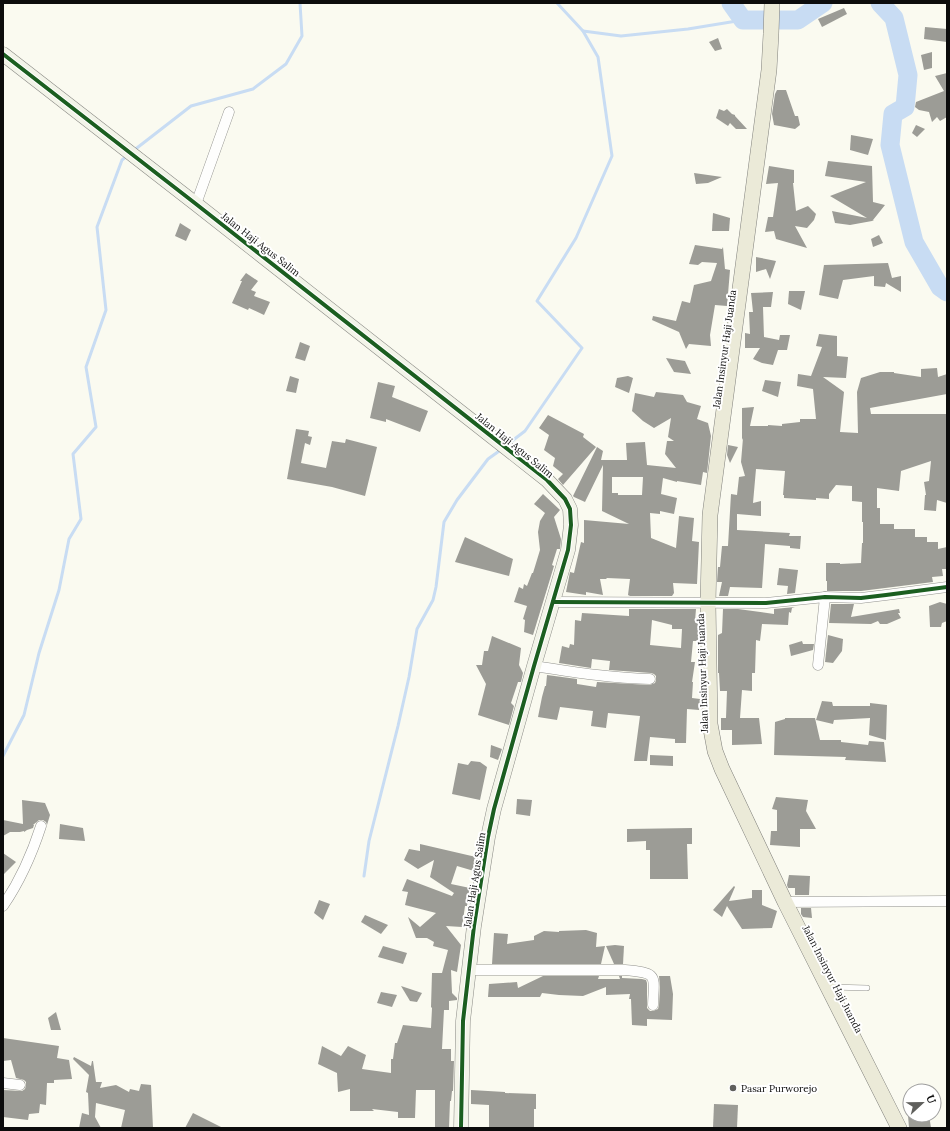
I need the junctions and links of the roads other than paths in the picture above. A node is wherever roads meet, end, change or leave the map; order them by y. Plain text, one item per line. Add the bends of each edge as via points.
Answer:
1 (772, 3) edge
2 (3, 54) edge
3 (229, 112) dead end
4 (196, 204) junction
5 (947, 587) edge
6 (825, 597) junction
7 (553, 602) junction
8 (708, 603) junction
9 (818, 665) dead end
10 (534, 666) junction
11 (650, 680) dead end
12 (41, 826) dead end
13 (947, 901) edge
14 (785, 902) junction
15 (3, 906) edge
16 (469, 970) junction
17 (828, 986) junction
18 (867, 988) dead end
19 (653, 1006) dead end
20 (3, 1083) edge
21 (20, 1085) dead end
22 (461, 1128) edge
23 (899, 1128) edge

1 - 8 main road, Jalan Insinyur Haji Juanda via 768,77 710,515
2 - 4 street, Jalan Haji Agus Salim
3 - 4 street
4 - 7 street, Jalan Haji Agus Salim via 551,484 570,509 571,525 568,550
5 - 6 street via 867,597
6 - 8 street via 766,604
6 - 9 street
7 - 8 street
7 - 10 street, Jalan Haji Agus Salim
8 - 14 main road, Jalan Insinyur Haji Juanda via 710,724 713,743 720,764
10 - 11 street via 586,675
10 - 16 street, Jalan Haji Agus Salim via 488,837
12 - 15 street via 25,868
13 - 14 street
14 - 17 main road, Jalan Insinyur Haji Juanda
16 - 19 street via 625,970 646,973 654,980
16 - 22 street, Jalan Haji Agus Salim via 463,1021
17 - 18 lane
17 - 23 main road, Jalan Insinyur Haji Juanda
20 - 21 street

